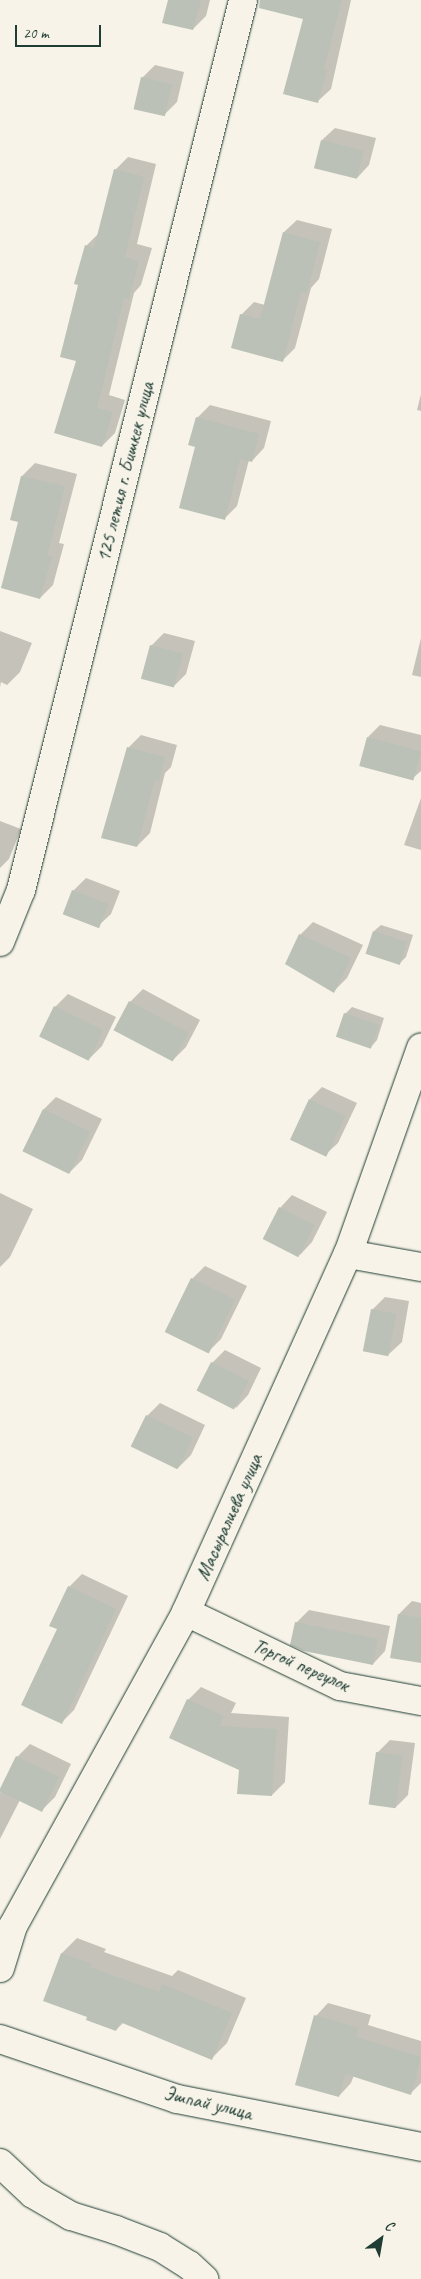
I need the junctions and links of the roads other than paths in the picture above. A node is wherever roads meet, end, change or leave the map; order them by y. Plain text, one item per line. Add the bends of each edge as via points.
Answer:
1 (244, 0) edge
2 (0, 942) edge
3 (421, 1048) edge
4 (348, 1254) junction
5 (421, 1267) edge
6 (186, 1612) junction
7 (421, 1701) edge
8 (0, 1968) edge
9 (0, 2039) edge
10 (421, 2146) edge
11 (0, 2163) edge
12 (204, 2279) edge

1 - 2 street, 125 летия г. Бишкек улица via 21,890
3 - 4 street, Масыралиева улица
4 - 5 street
4 - 6 street, Масыралиева улица
6 - 7 street, Торгой переулок via 340,1686
6 - 8 street, Масыралиева улица via 13,1926
9 - 10 street, Эшпай улица via 177,2098
11 - 12 street via 33,2194 71,2216 160,2247 190,2265

